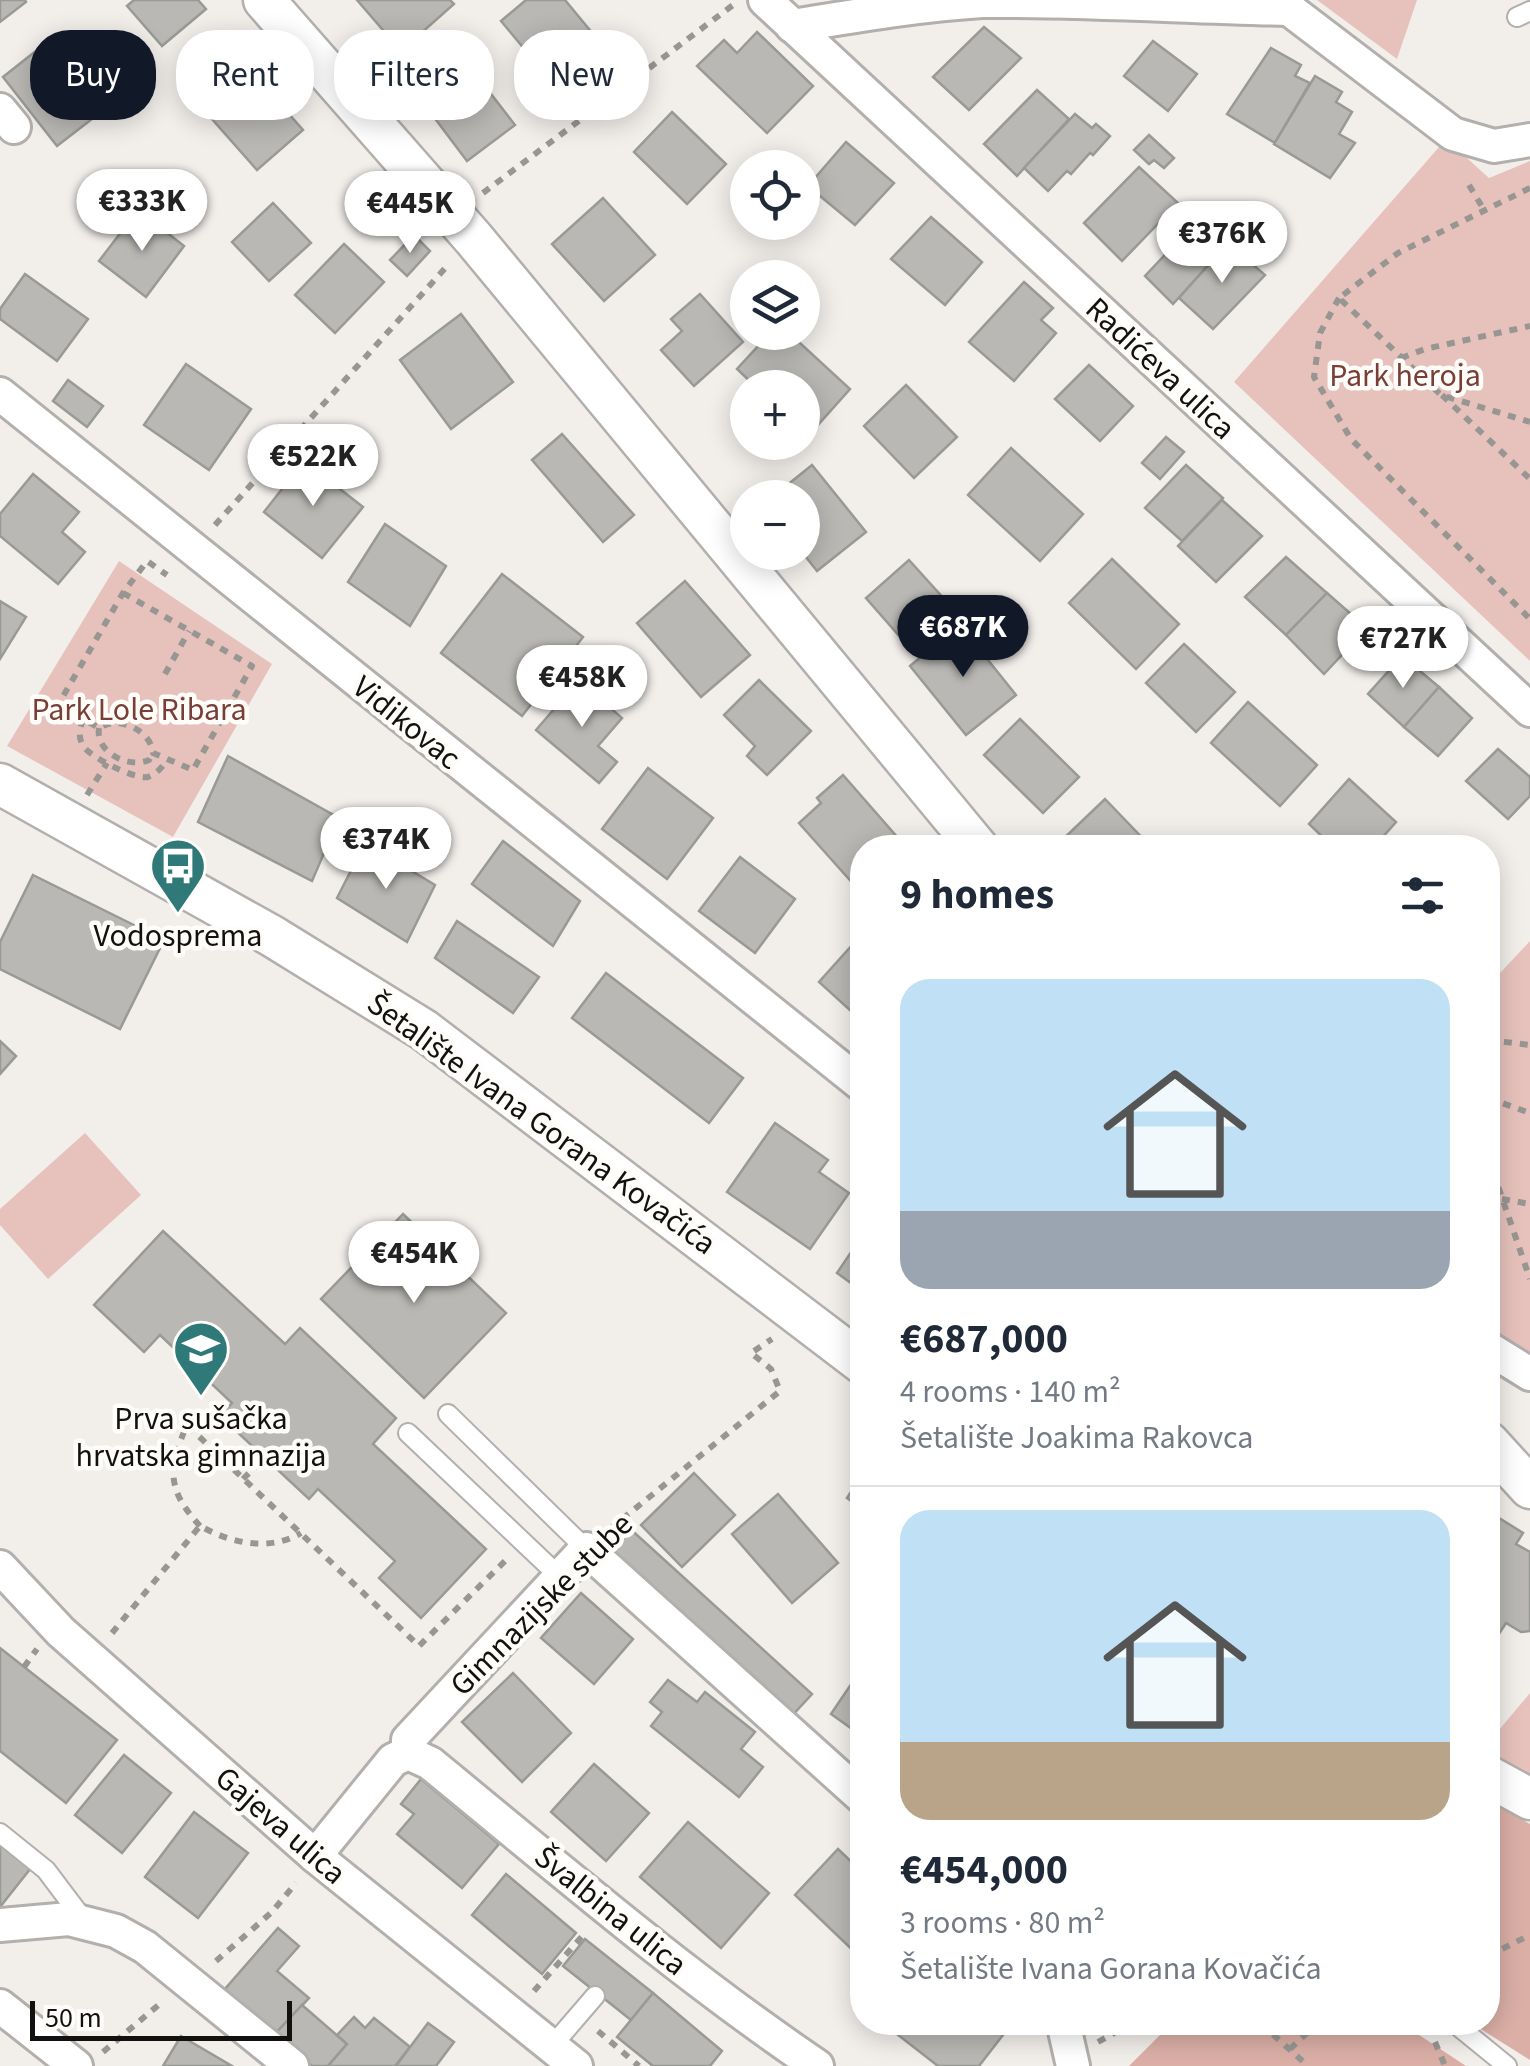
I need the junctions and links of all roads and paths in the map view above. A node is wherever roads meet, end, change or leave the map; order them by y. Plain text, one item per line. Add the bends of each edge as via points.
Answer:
1 (264, 0) edge
2 (750, 2) edge
3 (1283, 5) edge
4 (792, 26) junction
5 (1530, 140) edge
6 (1469, 185) dead end
7 (1530, 188) edge
8 (470, 203) dead end
9 (1484, 210) junction
10 (448, 264) dead end
11 (1340, 298) junction
12 (1530, 326) edge
13 (1401, 358) junction
14 (0, 394) edge
15 (1441, 394) junction
16 (1530, 422) edge
17 (1530, 479) edge
18 (214, 526) dead end
19 (174, 580) dead end
20 (123, 593) junction
21 (1530, 619) edge
22 (189, 631) junction
23 (165, 674) dead end
24 (1530, 710) edge
25 (83, 719) junction
26 (99, 728) junction
27 (153, 753) junction
28 (166, 761) junction
29 (108, 763) junction
30 (0, 784) edge
31 (80, 804) dead end
32 (967, 835) edge
33 (1500, 1041) edge
34 (1530, 1045) edge
35 (850, 1075) edge
36 (1500, 1102) edge
37 (1530, 1113) edge
38 (1500, 1193) edge
39 (1502, 1199) junction
40 (1530, 1204) edge
41 (1526, 1257) edge
42 (1530, 1279) edge
43 (780, 1334) dead end
44 (850, 1354) edge
45 (1500, 1355) edge
46 (1530, 1374) edge
47 (448, 1414) dead end
48 (408, 1433) dead end
49 (1500, 1455) edge
50 (265, 1457) dead end
51 (243, 1478) junction
52 (1530, 1488) edge
53 (200, 1526) junction
54 (301, 1533) junction
55 (522, 1544) junction
56 (586, 1549) junction
57 (0, 1567) edge
58 (560, 1577) junction
59 (102, 1646) dead end
60 (408, 1753) junction
61 (1500, 1782) edge
62 (850, 1786) edge
63 (1530, 1798) edge
64 (0, 1833) edge
65 (310, 1863) junction
66 (85, 1922) junction
67 (0, 1925) edge
68 (591, 1925) dead end
69 (1530, 1936) edge
70 (1500, 1950) edge
71 (210, 1966) dead end
72 (544, 1980) dead end
73 (171, 1995) dead end
74 (594, 1996) dead end
75 (0, 2006) edge
76 (579, 2015) junction
77 (1070, 2035) edge
78 (1110, 2035) edge
79 (1274, 2035) edge
80 (1305, 2035) edge
81 (1431, 2035) edge
82 (1469, 2035) edge
83 (1290, 2049) junction
84 (564, 2056) edge
85 (89, 2060) edge
86 (1085, 2061) edge
87 (292, 2066) edge
88 (639, 2066) edge
89 (817, 2066) edge
90 (1308, 2066) edge
91 (1445, 2066) edge
92 (1508, 2066) edge

1 - 32 street via 474,240
2 - 4 street, Radićeva ulica
2 - 8 path
3 - 4 street via 984,1
3 - 5 street via 1452,134 1494,146
4 - 24 street, Radićeva ulica
6 - 9 path
7 - 9 path
9 - 11 path via 1398,253
10 - 18 path
11 - 13 path
11 - 21 path via 1320,333 1314,377 1351,439
12 - 13 path
13 - 15 path
14 - 35 street, Vidikovac
15 - 16 path
15 - 17 path
19 - 20 path via 146,561
20 - 22 path
20 - 25 path via 62,698
22 - 23 path
22 - 28 path via 252,666 193,770
25 - 26 path
25 - 29 path via 81,743
26 - 27 path via 123,724 146,736
26 - 27 path via 104,749 128,762 141,764
27 - 28 path
28 - 29 path via 161,770 137,777
29 - 31 path
30 - 44 street, Šetalište Ivana Gorana Kovačića via 272,936 424,1030
33 - 34 path
36 - 37 path
38 - 39 path
39 - 40 path
39 - 41 path
41 - 42 path
43 - 56 path, Gimnazijske stube via 751,1353 770,1369 780,1391
45 - 46 street
47 - 56 lane
48 - 55 lane
49 - 52 street
50 - 51 path
51 - 53 path via 187,1425 172,1460 173,1478
51 - 54 path
53 - 54 path via 264,1544
53 - 59 path
54 - 55 path via 419,1646
55 - 58 lane
56 - 58 street, Gimnazijske stube
56 - 62 street
57 - 65 street, Gajeva ulica via 60,1632
58 - 60 street, Gimnazijske stube via 408,1740
60 - 65 street, Gimnazijske stube via 392,1760
60 - 89 street, Švalbina ulica via 430,1762 617,1916
61 - 63 street
64 - 66 lane via 46,1870
65 - 71 path via 272,1912
65 - 84 street, Gajeva ulica
66 - 67 street
66 - 87 street via 144,1947
68 - 72 path
69 - 70 path
73 - 85 path
74 - 76 lane
75 - 85 street
76 - 84 lane
76 - 88 path
77 - 86 street
78 - 86 path via 1092,2045
79 - 83 path
80 - 83 path
81 - 91 path
82 - 92 lane
83 - 90 path

